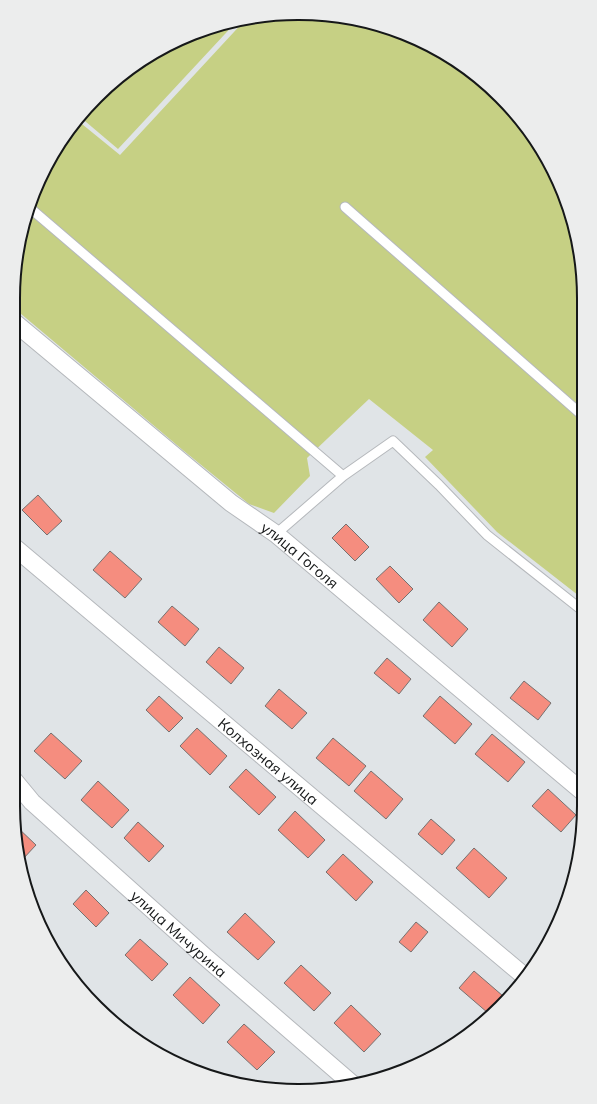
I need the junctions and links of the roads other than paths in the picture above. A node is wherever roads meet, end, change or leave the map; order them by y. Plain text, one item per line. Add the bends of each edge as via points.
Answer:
1 (345, 207) dead end
2 (34, 212) edge
3 (20, 327) edge
4 (577, 411) edge
5 (343, 476) junction
6 (276, 534) junction
7 (20, 552) edge
8 (577, 605) edge
9 (20, 787) edge
10 (577, 787) edge
11 (520, 974) edge
12 (348, 1080) edge

1 - 4 lane
2 - 5 lane
3 - 6 street, улица Гоголя via 231,503
5 - 6 lane
5 - 8 lane via 393,441 487,535
6 - 10 street, улица Гоголя
7 - 11 street, Колхозная улица
9 - 12 street, улица Мичурина via 32,802 203,955

